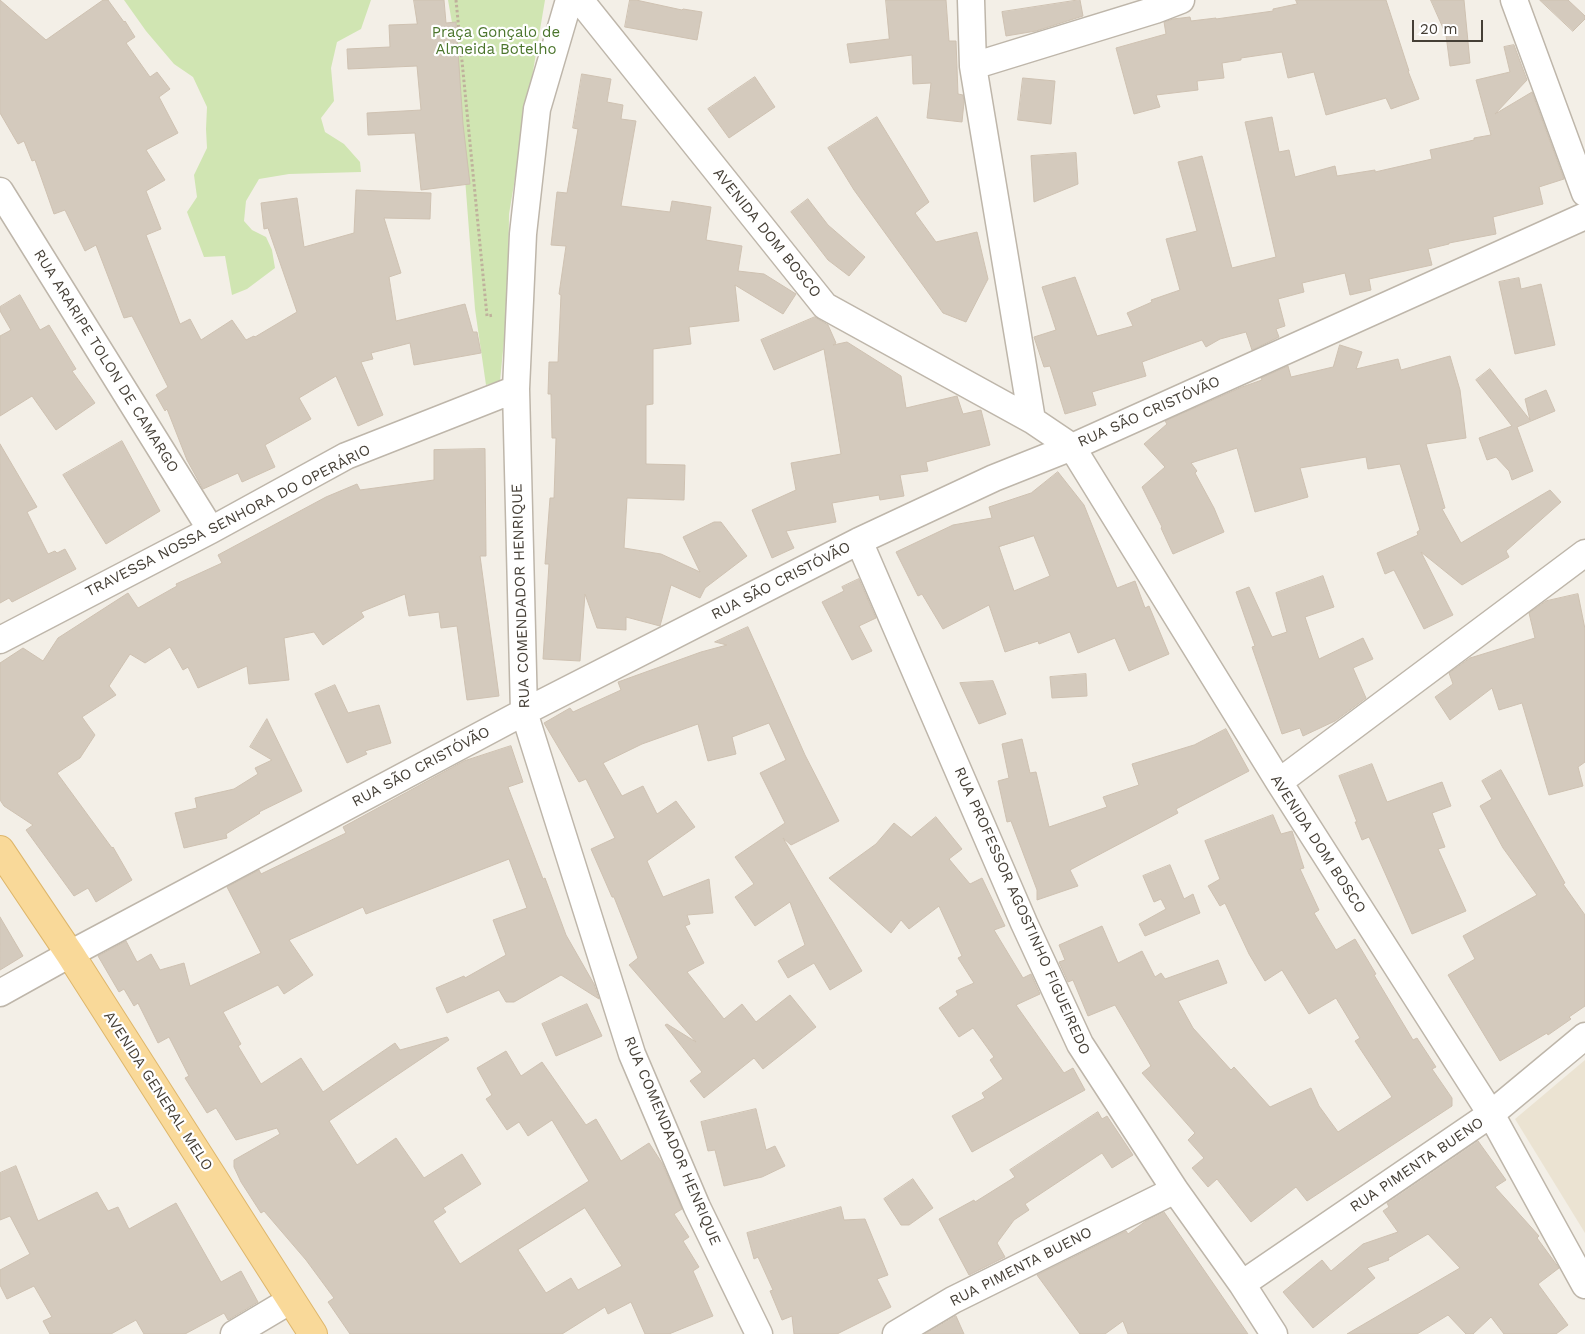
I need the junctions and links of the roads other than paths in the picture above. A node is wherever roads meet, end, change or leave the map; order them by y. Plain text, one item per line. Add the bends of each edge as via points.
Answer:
1 (569, 0) edge
2 (580, 0) edge
3 (971, 0) edge
4 (1181, 0) edge
5 (1514, 0) edge
6 (973, 66) junction
7 (0, 191) edge
8 (1585, 192) edge
9 (1585, 216) edge
10 (516, 390) junction
11 (1032, 420) junction
12 (1072, 447) junction
13 (211, 530) junction
14 (859, 541) junction
15 (1585, 554) edge
16 (0, 640) edge
17 (524, 712) junction
18 (1279, 782) junction
19 (0, 850) edge
20 (70, 954) junction
21 (0, 993) edge
22 (1585, 1036) edge
23 (1491, 1114) junction
24 (1175, 1190) junction
25 (1242, 1284) junction
26 (1585, 1285) edge
27 (291, 1300) junction
28 (234, 1334) edge
29 (313, 1334) edge
30 (759, 1334) edge
31 (896, 1334) edge
32 (1274, 1334) edge

1 - 10 street, RUA COMENDADOR HENRIQUE via 537,108 523,234
2 - 11 street, AVENIDA DOM BOSCO via 825,306
3 - 6 street
4 - 6 street
5 - 8 street
6 - 11 street
7 - 13 street, RUA ARARIPE TOLON DE CAMARGO
9 - 12 street, RUA SÃO CRISTÓVÃO
10 - 13 street, TRAVESSA NOSSA SENHORA DO OPERÁRIO via 346,456
10 - 17 street, RUA COMENDADOR HENRIQUE
11 - 12 street, AVENIDA DOM BOSCO
12 - 14 street, RUA SÃO CRISTÓVÃO via 994,478
12 - 18 street, AVENIDA DOM BOSCO
13 - 16 street, TRAVESSA NOSSA SENHORA DO OPERÁRIO
14 - 17 street, RUA SÃO CRISTÓVÃO
14 - 24 street, RUA PROFESSOR AGOSTINHO FIGUEIREDO via 1080,1044
15 - 18 street
17 - 20 street, RUA SÃO CRISTÓVÃO
17 - 30 street, RUA COMENDADOR HENRIQUE via 632,1054 697,1207
18 - 23 street, AVENIDA DOM BOSCO
19 - 20 main road, AVENIDA GENERAL MELO
20 - 21 street, RUA SÃO CRISTÓVÃO
20 - 27 main road, AVENIDA GENERAL MELO
22 - 23 street, RUA PIMENTA BUENO
23 - 25 street, RUA PIMENTA BUENO
23 - 26 street, AVENIDA DOM BOSCO
24 - 25 street, RUA PROFESSOR AGOSTINHO FIGUEIREDO
24 - 31 street, RUA PIMENTA BUENO via 954,1300
25 - 32 street, RUA PROFESSOR AGOSTINHO FIGUEIREDO
27 - 28 street
27 - 29 main road, AVENIDA GENERAL MELO

